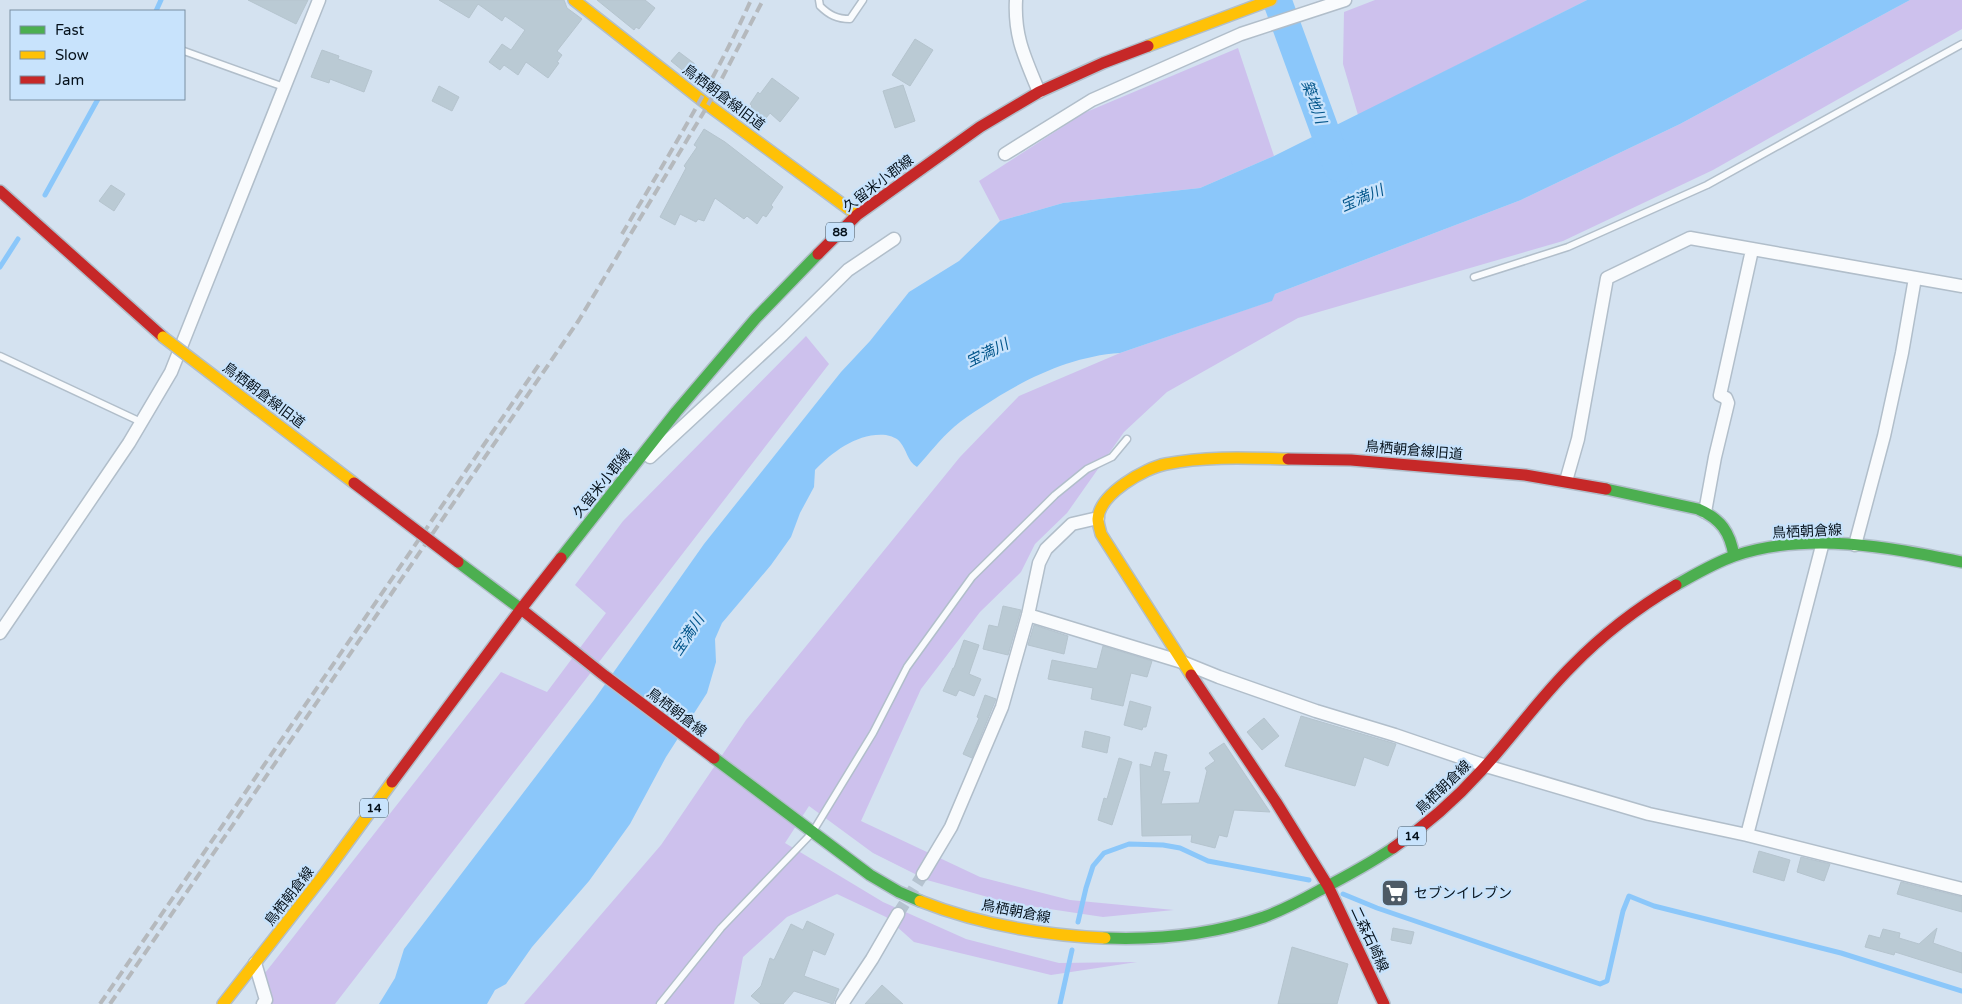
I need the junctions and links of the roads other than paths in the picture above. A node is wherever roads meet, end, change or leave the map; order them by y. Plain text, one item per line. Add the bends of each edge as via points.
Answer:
1 (319, 0) edge
2 (574, 0) edge
3 (819, 0) edge
4 (862, 0) edge
5 (1016, 0) edge
6 (1271, 0) edge
7 (1338, 2) edge
8 (1962, 44) edge
9 (185, 51) edge
10 (284, 87) junction
11 (1039, 92) junction
12 (1005, 154) dead end
13 (0, 191) edge
14 (857, 215) junction
15 (894, 239) dead end
16 (1752, 250) junction
17 (1474, 277) dead end
18 (1915, 278) junction
19 (1962, 286) edge
20 (0, 356) edge
21 (141, 422) junction
22 (1127, 439) dead end
23 (1566, 481) junction
24 (613, 492) junction
25 (1705, 512) junction
26 (1098, 518) junction
27 (1823, 542) junction
28 (1855, 545) junction
29 (1734, 556) junction
30 (1962, 562) edge
31 (521, 609) junction
32 (1028, 615) junction
33 (0, 633) edge
34 (1182, 662) junction
35 (1486, 766) junction
36 (812, 833) junction
37 (1748, 835) junction
38 (924, 874) tunnel mouth
39 (1328, 886) junction
40 (1962, 889) edge
41 (898, 914) tunnel mouth
42 (255, 963) junction
43 (223, 1004) edge
44 (263, 1004) edge
45 (660, 1004) edge
46 (842, 1004) edge
47 (1384, 1004) edge

1 - 10 street
2 - 14 main road, 鳥栖朝倉線旧道 via 708,105
3 - 4 lane via 820,6 828,13 840,19 850,19
5 - 11 street via 1015,22 1021,47
6 - 11 main road, 久留米小郡線 / 88 via 1103,63
7 - 12 street via 1241,34 1092,100
8 - 17 lane via 1707,184 1568,247
9 - 10 lane
10 - 21 street via 171,372
11 - 14 main road, 久留米小郡線 / 88 via 980,127
13 - 31 main road, 鳥栖朝倉線旧道, bridge via 163,337
14 - 24 main road, 久留米小郡線 / 88 via 756,318
15 - 24 street via 848,270
16 - 18 street
16 - 23 street via 1690,238 1607,278 1578,439
16 - 25 street via 1720,395 1728,403
18 - 19 street
18 - 28 street via 1884,436
20 - 21 lane
21 - 33 street
22 - 36 lane via 1112,457 1087,469 1055,494 972,577 907,667 873,733
23 - 25 main road, 鳥栖朝倉線旧道
23 - 26 main road, 鳥栖朝倉線旧道 via 1351,460 1221,458 1165,464 1145,472 1117,488
24 - 31 main road, 久留米小郡線 / 88
25 - 29 main road, 鳥栖朝倉線旧道 via 1724,524 1732,538
26 - 32 street via 1072,524 1046,549 1039,563
26 - 34 main road, 二森石崎線 via 1101,534
27 - 28 main road, 鳥栖朝倉線 / 14
27 - 29 main road, 鳥栖朝倉線 / 14 via 1759,548
27 - 37 street
28 - 30 main road, 鳥栖朝倉線 / 14
29 - 35 main road, 鳥栖朝倉線 / 14 via 1667,589 1610,628 1556,682
31 - 36 main road, 鳥栖朝倉線 / 14
31 - 42 main road, 鳥栖朝倉線 / 14
32 - 34 street
32 - 38 street via 1002,707 982,758 951,827
34 - 35 street via 1316,711
34 - 39 main road, 二森石崎線
35 - 37 street via 1649,814
35 - 39 main road, 鳥栖朝倉線 / 14 via 1414,834
36 - 39 main road, 鳥栖朝倉線 / 14 via 899,892 969,917 1035,932 1158,938 1266,916
36 - 45 lane via 721,928
37 - 40 street
39 - 47 main road, 二森石崎線
41 - 46 street
42 - 43 main road, 鳥栖朝倉線 / 14
42 - 44 street via 266,1000

